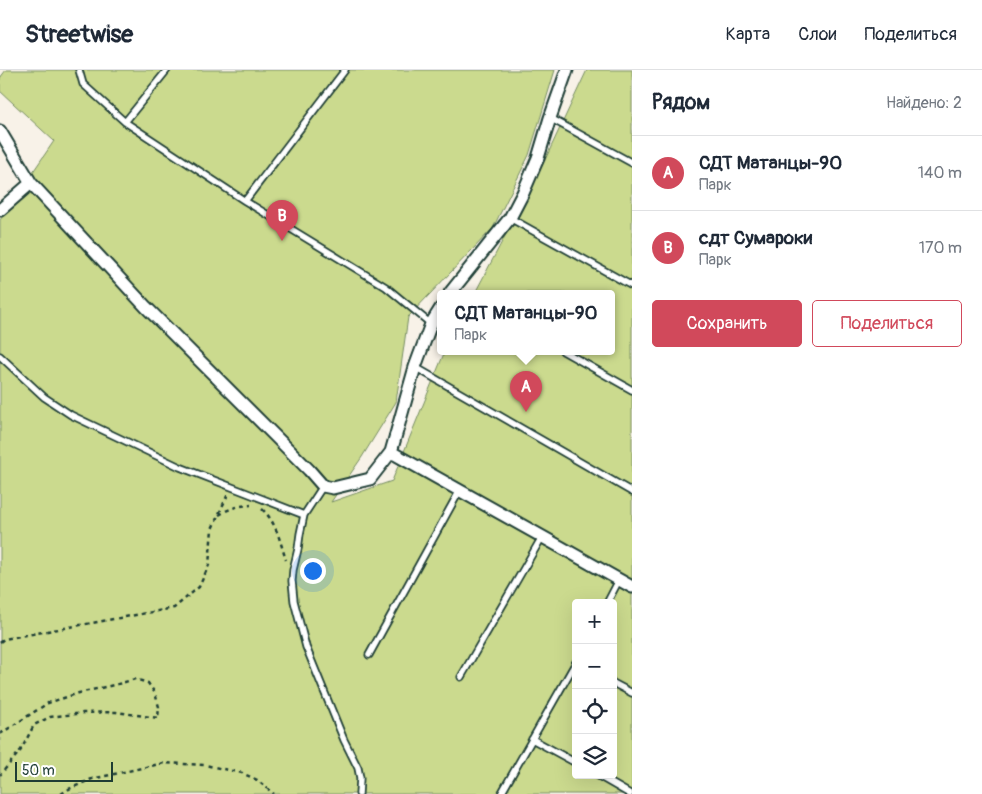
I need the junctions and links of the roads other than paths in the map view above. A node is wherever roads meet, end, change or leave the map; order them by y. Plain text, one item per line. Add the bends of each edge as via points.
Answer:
1 (79, 70) edge
2 (167, 70) edge
3 (345, 70) edge
4 (567, 70) edge
5 (550, 118) junction
6 (125, 122) junction
7 (0, 131) edge
8 (632, 163) edge
9 (31, 183) junction
10 (245, 201) junction
11 (0, 210) edge
12 (510, 218) junction
13 (632, 286) edge
14 (456, 290) edge
15 (437, 314) edge
16 (431, 324) junction
17 (570, 355) edge
18 (0, 356) edge
19 (415, 367) junction
20 (632, 390) edge
21 (391, 452) junction
22 (323, 486) junction
23 (460, 490) junction
24 (632, 492) edge
25 (304, 515) junction
26 (542, 537) junction
27 (619, 580) junction
28 (632, 587) edge
29 (609, 599) edge
30 (369, 655) dead end
31 (572, 669) edge
32 (462, 677) dead end
33 (617, 685) edge
34 (632, 694) edge
35 (532, 739) junction
36 (572, 761) edge
37 (604, 779) edge
38 (360, 794) edge
39 (501, 794) edge
40 (630, 794) edge

1 - 6 lane via 83,84
2 - 6 lane
3 - 10 lane
4 - 5 street
5 - 8 lane
5 - 12 street via 538,158
6 - 10 lane
7 - 9 street
9 - 11 street
9 - 22 street via 146,307
10 - 16 lane via 386,287
12 - 13 lane
12 - 14 street
15 - 16 street
16 - 19 street
17 - 20 lane
18 - 25 lane via 44,396 71,415 180,467
19 - 21 street
19 - 24 lane
21 - 22 street via 370,479 333,488
21 - 23 street
22 - 25 lane
23 - 26 street
23 - 30 lane
25 - 38 lane via 293,570 294,602 306,646 358,768
26 - 27 street
26 - 32 lane
27 - 28 street
27 - 29 lane
31 - 35 lane
33 - 34 lane
35 - 36 lane
35 - 39 lane
37 - 40 lane

